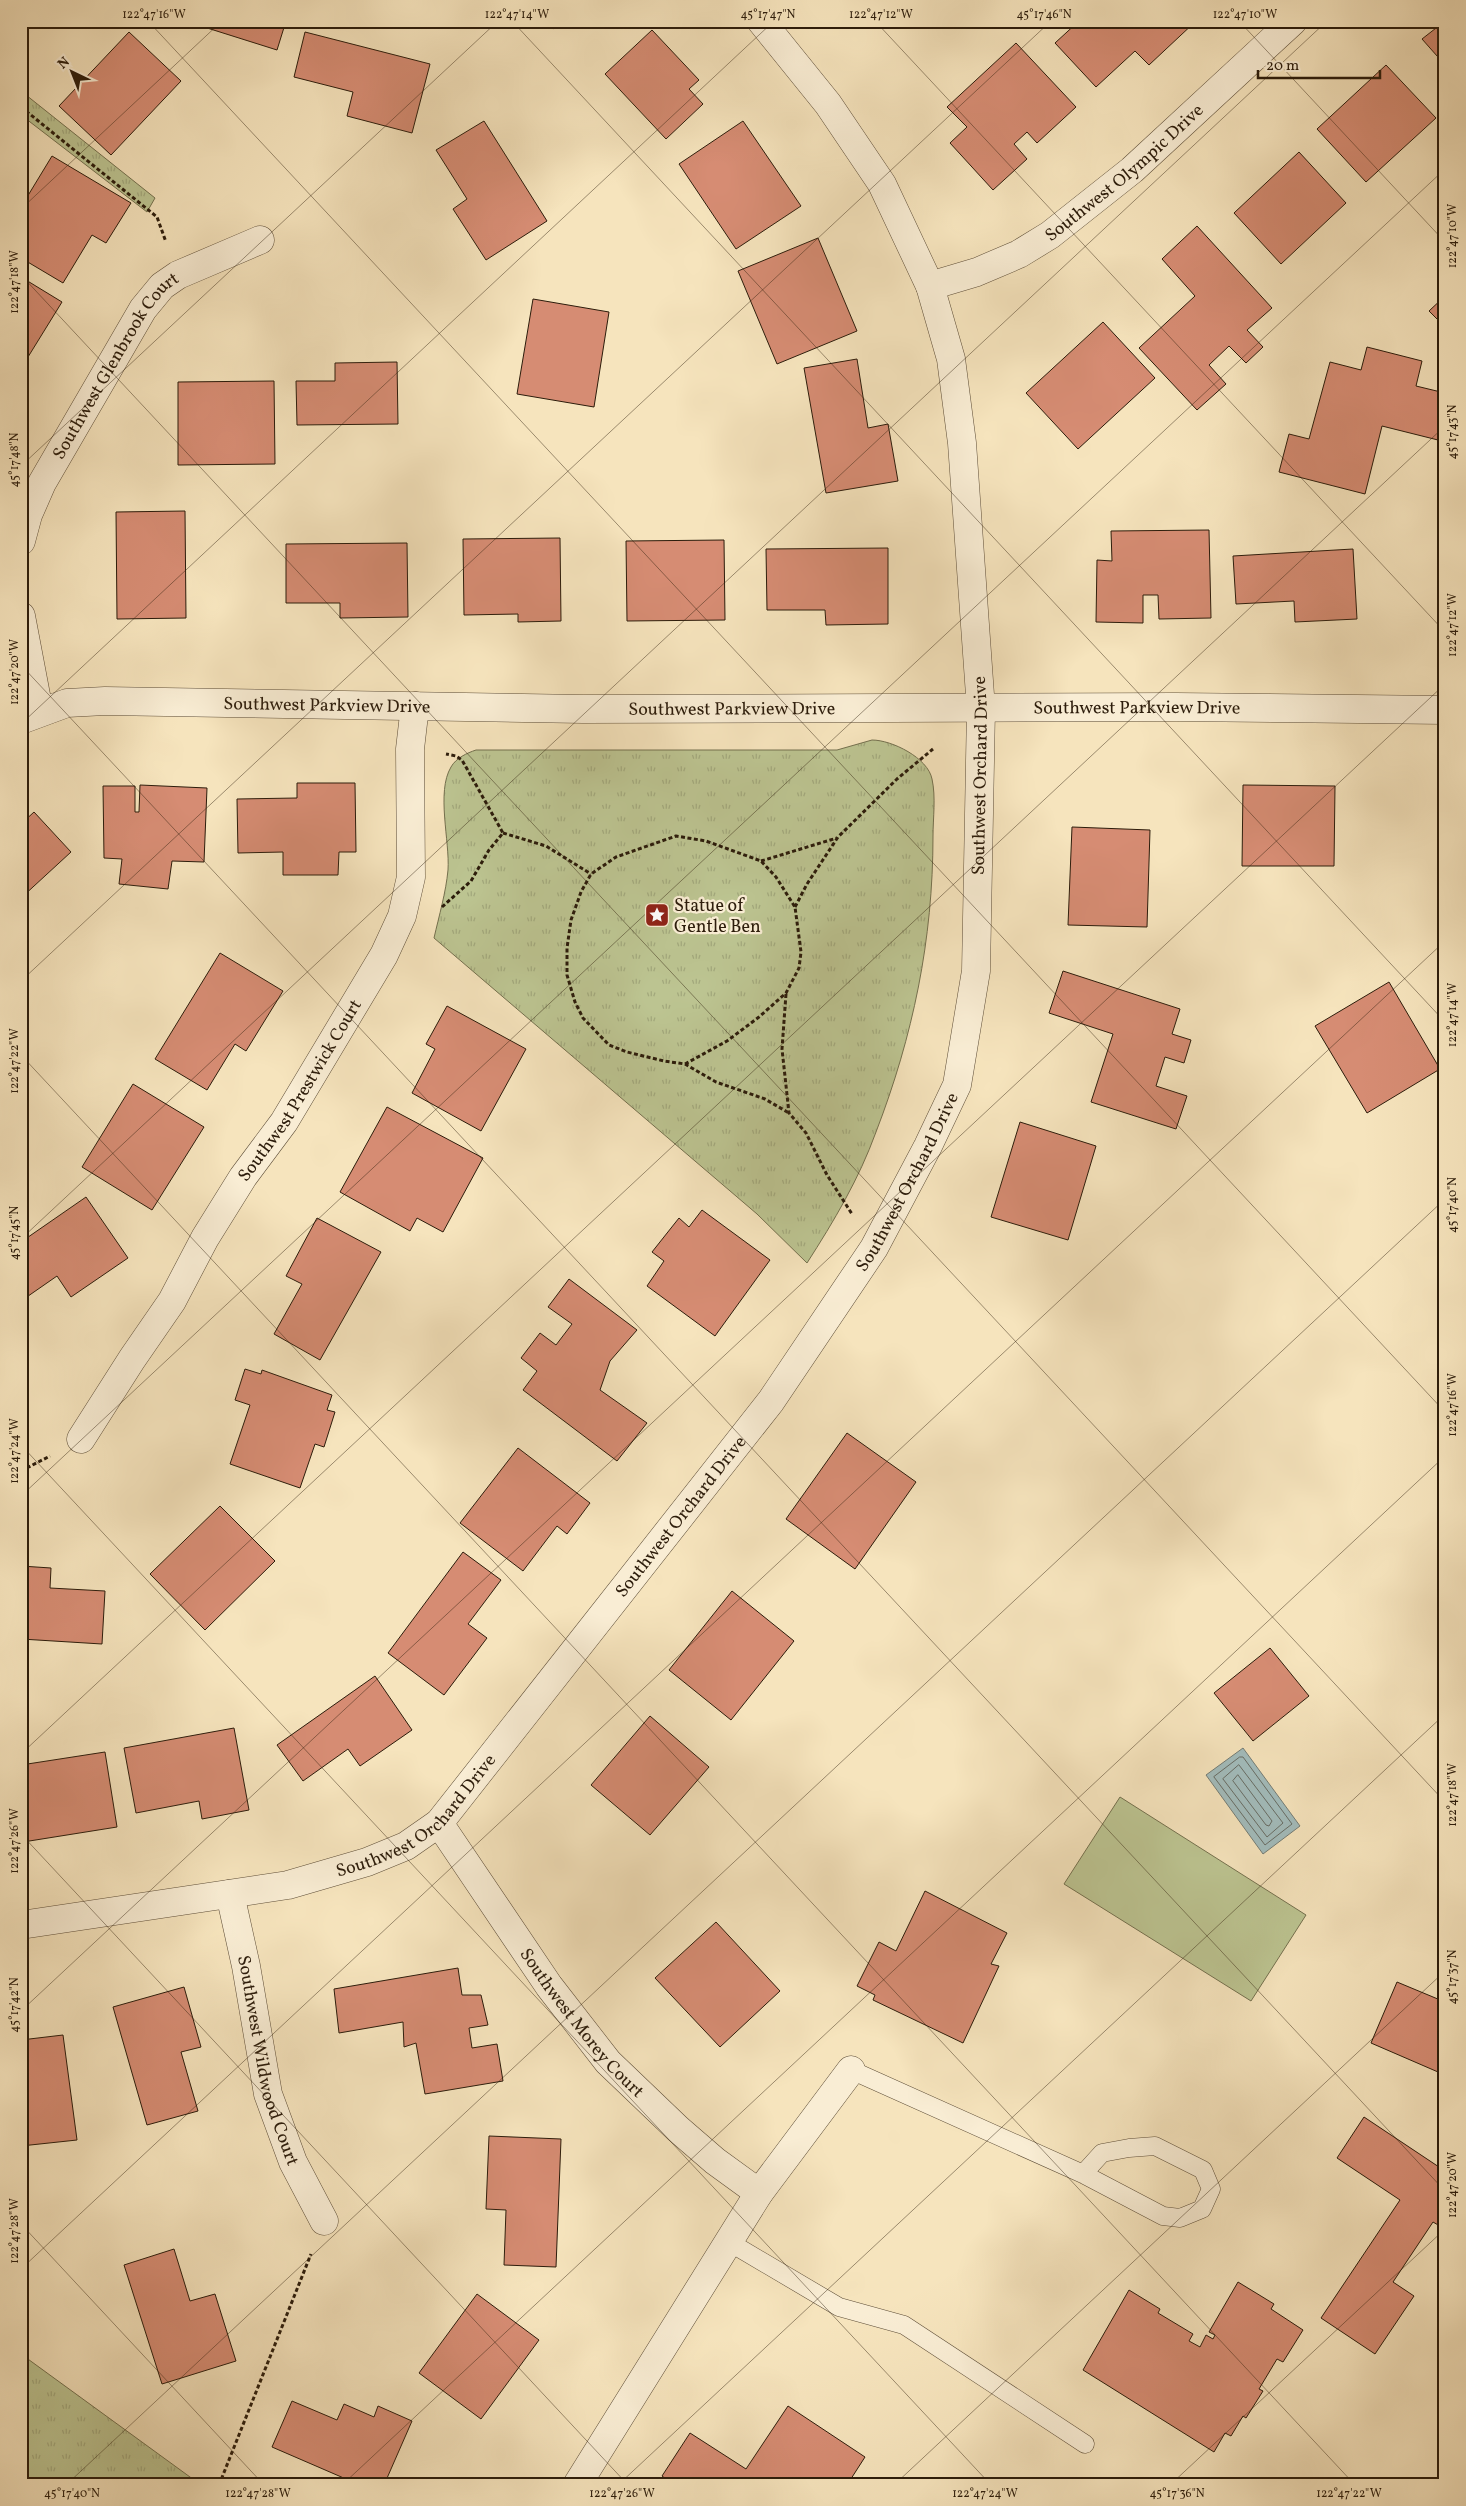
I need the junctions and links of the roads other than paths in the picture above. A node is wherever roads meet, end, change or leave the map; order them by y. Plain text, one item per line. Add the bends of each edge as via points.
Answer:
1 (760, 21) edge
2 (1293, 21) edge
3 (260, 240) dead end
4 (930, 286) junction
5 (21, 541) edge
6 (21, 616) edge
7 (415, 706) junction
8 (982, 709) junction
9 (1445, 710) edge
10 (30, 716) edge
11 (81, 1439) dead end
12 (438, 1823) junction
13 (230, 1894) junction
14 (21, 1926) edge
15 (851, 2070) joint
16 (1083, 2174) junction
17 (759, 2192) junction
18 (324, 2221) road end
19 (729, 2242) junction
20 (1085, 2444) dead end
21 (577, 2485) edge

1 - 4 street, Southwest Orchard Drive via 828,104 882,184
2 - 4 street, Southwest Olympic Drive via 1132,170 1050,235 1019,254 977,272
3 - 5 street, Southwest Glenbrook Court via 178,275 162,286 143,309 42,483
4 - 8 street, Southwest Orchard Drive via 951,359 962,443
6 - 10 street
7 - 8 street, Southwest Parkview Drive
7 - 10 street, Southwest Parkview Drive via 105,701 67,703
7 - 11 street, Southwest Prestwick Court via 410,749 411,877 402,916 384,955 284,1122 243,1177 205,1238 172,1301
8 - 9 street, Southwest Parkview Drive
8 - 12 street, Southwest Orchard Drive via 976,971 957,1085 928,1146 874,1248 771,1401
12 - 13 street, Southwest Orchard Drive via 406,1846 367,1862 288,1885
12 - 17 street, Southwest Morey Court via 549,1986 608,2062 685,2136
13 - 14 street, Southwest Orchard Drive
13 - 18 street, Southwest Wildwood Court via 268,2094 293,2162
15 - 16 lane
15 - 17 street
16 - 16 lane via 1163,2216 1180,2218 1202,2209 1212,2189 1203,2170 1156,2146 1102,2153
17 - 19 street
19 - 20 lane via 839,2307 904,2325
19 - 21 street

